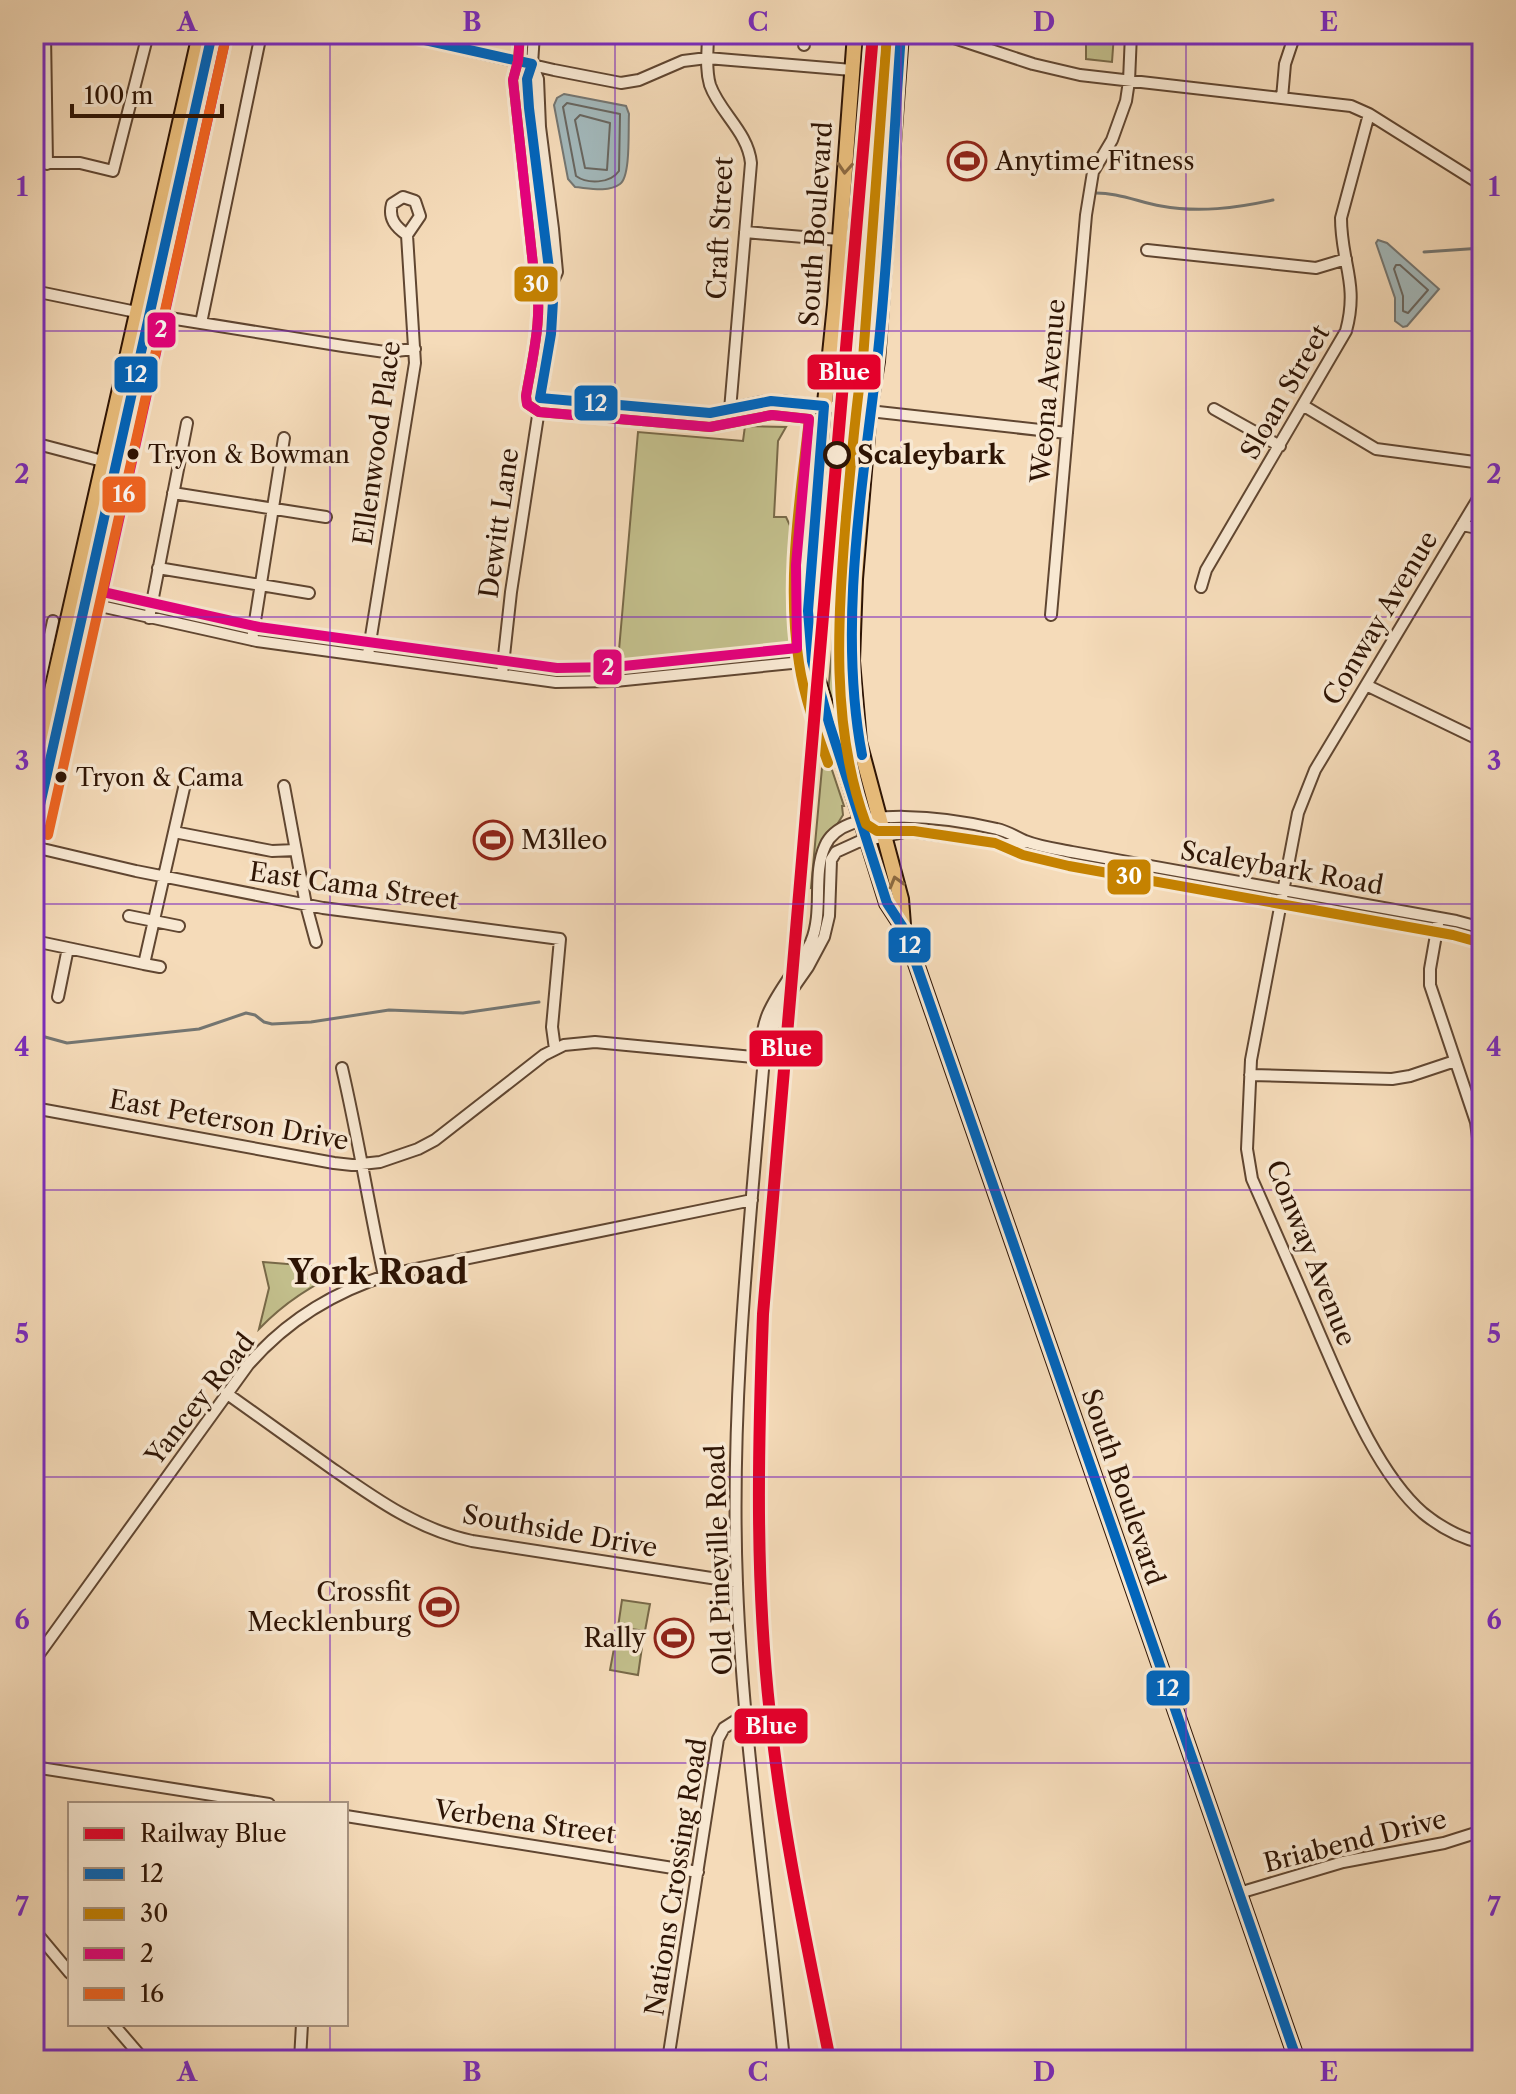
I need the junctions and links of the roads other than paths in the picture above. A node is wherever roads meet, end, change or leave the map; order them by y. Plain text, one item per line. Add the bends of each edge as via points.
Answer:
1 (45, 34) edge
2 (148, 34) edge
3 (200, 34) edge
4 (212, 34) edge
5 (261, 34) edge
6 (398, 34) edge
7 (534, 34) edge
8 (708, 34) edge
9 (855, 34) edge
10 (901, 34) edge
11 (942, 34) edge
12 (1131, 34) edge
13 (1295, 34) edge
14 (707, 58) junction
15 (532, 64) junction
16 (852, 70) junction
17 (1129, 81) junction
18 (1282, 98) junction
19 (1369, 114) junction
20 (34, 163) edge
21 (47, 164) junction
22 (1482, 185) edge
23 (745, 232) junction
24 (407, 235) dead end
25 (839, 240) junction
26 (1147, 250) dead end
27 (1346, 259) junction
28 (34, 291) edge
29 (144, 314) junction
30 (201, 323) junction
31 (415, 349) junction
32 (540, 398) junction
33 (824, 406) junction
34 (1304, 406) junction
35 (1214, 409) dead end
36 (730, 410) junction
37 (869, 411) junction
38 (187, 423) dead end
39 (1067, 433) junction
40 (284, 438) dead end
41 (34, 443) edge
42 (1280, 446) junction
43 (109, 463) junction
44 (1482, 463) edge
45 (1482, 492) edge
46 (173, 493) junction
47 (273, 509) junction
48 (326, 517) dead end
49 (1462, 525) junction
50 (1482, 529) edge
51 (158, 568) junction
52 (261, 585) junction
53 (1201, 587) dead end
54 (309, 593) dead end
55 (79, 601) junction
56 (1051, 615) dead end
57 (149, 618) junction
58 (53, 621) dead end
59 (252, 640) junction
60 (368, 655) junction
61 (812, 661) junction
62 (502, 674) junction
63 (1366, 685) junction
64 (34, 708) edge
65 (1482, 741) edge
66 (34, 770) edge
67 (284, 786) dead end
68 (184, 788) dead end
69 (36, 809) edge
70 (878, 817) junction
71 (861, 820) junction
72 (34, 832) edge
73 (174, 832) junction
74 (883, 836) junction
75 (867, 839) junction
76 (1027, 842) junction
77 (34, 847) edge
78 (296, 850) junction
79 (164, 877) junction
80 (1282, 890) junction
81 (306, 905) junction
82 (129, 916) dead end
83 (1439, 918) junction
84 (153, 921) junction
85 (179, 926) dead end
86 (1482, 928) edge
87 (904, 929) junction
88 (316, 942) dead end
89 (44, 943) dead end
90 (68, 948) junction
91 (144, 964) junction
92 (160, 967) dead end
93 (58, 997) dead end
94 (555, 1049) junction
95 (764, 1058) junction
96 (1455, 1061) junction
97 (342, 1068) dead end
98 (1250, 1075) junction
99 (34, 1108) edge
100 (1481, 1162) edge
101 (360, 1165) junction
102 (752, 1200) junction
103 (384, 1276) junction
104 (226, 1393) junction
105 (1482, 1543) edge
106 (737, 1582) junction
107 (34, 1661) edge
108 (746, 1714) junction
109 (34, 1767) edge
110 (256, 1802) edge
111 (348, 1816) edge
112 (1482, 1831) edge
113 (698, 1872) junction
114 (1239, 1893) junction
115 (34, 1930) edge
116 (68, 1971) edge
117 (115, 2026) edge
118 (302, 2026) edge
119 (144, 2060) edge
120 (300, 2060) edge
121 (668, 2060) edge
122 (784, 2060) edge
123 (1297, 2060) edge

1 - 21 street
2 - 21 street via 113,171 80,163
3 - 29 main road
4 - 29 main road
5 - 30 street
6 - 15 street
7 - 15 street, Dewitt Lane
8 - 14 street, Craft Street
9 - 16 main road, South Boulevard
10 - 37 main road, South Boulevard
11 - 17 street via 1048,69
12 - 17 street
13 - 18 street
14 - 15 street via 683,61 629,83
14 - 16 street
14 - 23 street, Craft Street via 710,84 750,155
15 - 32 street, Dewitt Lane via 538,79 557,272
16 -> 25 main road, South Boulevard
17 - 18 street
17 - 39 street, Weona Avenue via 1122,116 1093,172
18 - 19 street via 1344,104
19 - 22 street
19 - 27 street, Sloan Street via 1343,204
20 - 21 street
23 - 25 street
23 - 36 street, Craft Street
24 - 31 street, Ellenwood Place
25 - 33 main road, South Boulevard
26 - 27 street via 1316,268
27 - 34 street, Sloan Street via 1353,288 1346,331
28 - 29 street
29 - 30 street
29 - 43 main road
30 - 31 street via 385,352
31 - 60 street, Ellenwood Place
32 - 36 street via 710,413
32 - 62 street, Dewitt Lane
33 - 36 street via 771,401
33 - 37 street
33 - 61 main road, South Boulevard via 809,587
34 - 42 street, Sloan Street
34 - 44 street via 1376,449
35 - 42 street
37 - 39 street
37 - 70 main road, South Boulevard via 852,661 859,742
38 - 46 street
39 - 56 street, Weona Avenue
40 - 47 street
41 - 43 street
42 - 53 street, Sloan Street
43 - 55 main road
45 - 49 street, Conway Avenue
46 - 47 street
46 - 51 street
47 - 48 street
47 - 52 street
49 - 50 street
49 - 63 street, Conway Avenue
51 - 52 street
51 - 57 street
52 - 54 street
52 - 59 street
55 - 57 street
55 - 66 main road
55 - 69 main road
57 - 59 street
58 - 64 street
59 - 60 street
60 - 62 street
61 - 62 street via 592,683
61 - 71 main road, South Boulevard
63 - 65 street
63 - 80 street, Conway Avenue via 1305,791
67 - 78 street
68 - 73 street
69 - 72 main road
70 - 71 street, Scaleybark Road
70 - 74 main road, South Boulevard
70 - 76 street, Scaleybark Road via 999,829
71 - 75 main road, South Boulevard
71 - 95 street, Old Pineville Road via 830,836 824,848 815,931 766,1020 760,1043
73 - 78 street via 272,851
73 - 79 street
74 - 75 street, Scaleybark Road
74 - 76 street, Scaleybark Road via 909,831 1003,844
87 -> 74 main road, South Boulevard
75 - 87 main road, South Boulevard via 887,903
75 - 95 street, Old Pineville Road via 846,846 831,860 824,937 780,1007
76 - 80 street, Scaleybark Road
77 - 79 street, East Cama Street
78 - 81 street
79 - 81 street, East Cama Street
79 - 84 street
80 - 83 street, Scaleybark Road
80 - 98 street, Conway Avenue
81 - 88 street
81 - 94 street, East Cama Street via 560,939
82 - 84 street
83 - 86 street, Scaleybark Road
83 - 96 street via 1430,985
84 - 85 street
84 - 91 street
87 - 114 main road, South Boulevard
89 - 90 street
90 - 91 street
90 - 93 street
91 - 92 street
94 - 95 street, East Peterson Drive via 595,1042
94 - 101 street, East Peterson Drive via 435,1140 400,1156
95 - 102 street, Old Pineville Road
96 - 98 street via 1392,1079
96 - 100 street via 1476,1122
97 - 101 street
98 - 105 street, Conway Avenue via 1247,1149 1252,1179 1360,1422 1390,1473 1422,1512 1453,1533
99 - 101 street, East Peterson Drive
101 - 103 street
102 - 103 street, Yancey Road
102 - 106 street, Old Pineville Road via 737,1425
103 - 104 street, Yancey Road via 339,1294 290,1325
104 - 106 street, Southside Drive via 381,1504 445,1534
104 - 107 street, Yancey Road
106 - 108 street, Old Pineville Road
108 - 113 street, Nations Crossing Road via 720,1733
108 - 122 street, Old Pineville Road
109 - 110 street
111 - 113 street, Verbena Street
112 - 114 street, Briabend Drive via 1343,1862
113 - 121 street, Nations Crossing Road
114 - 123 main road, South Boulevard
115 - 116 street
117 - 119 street
118 - 120 street

